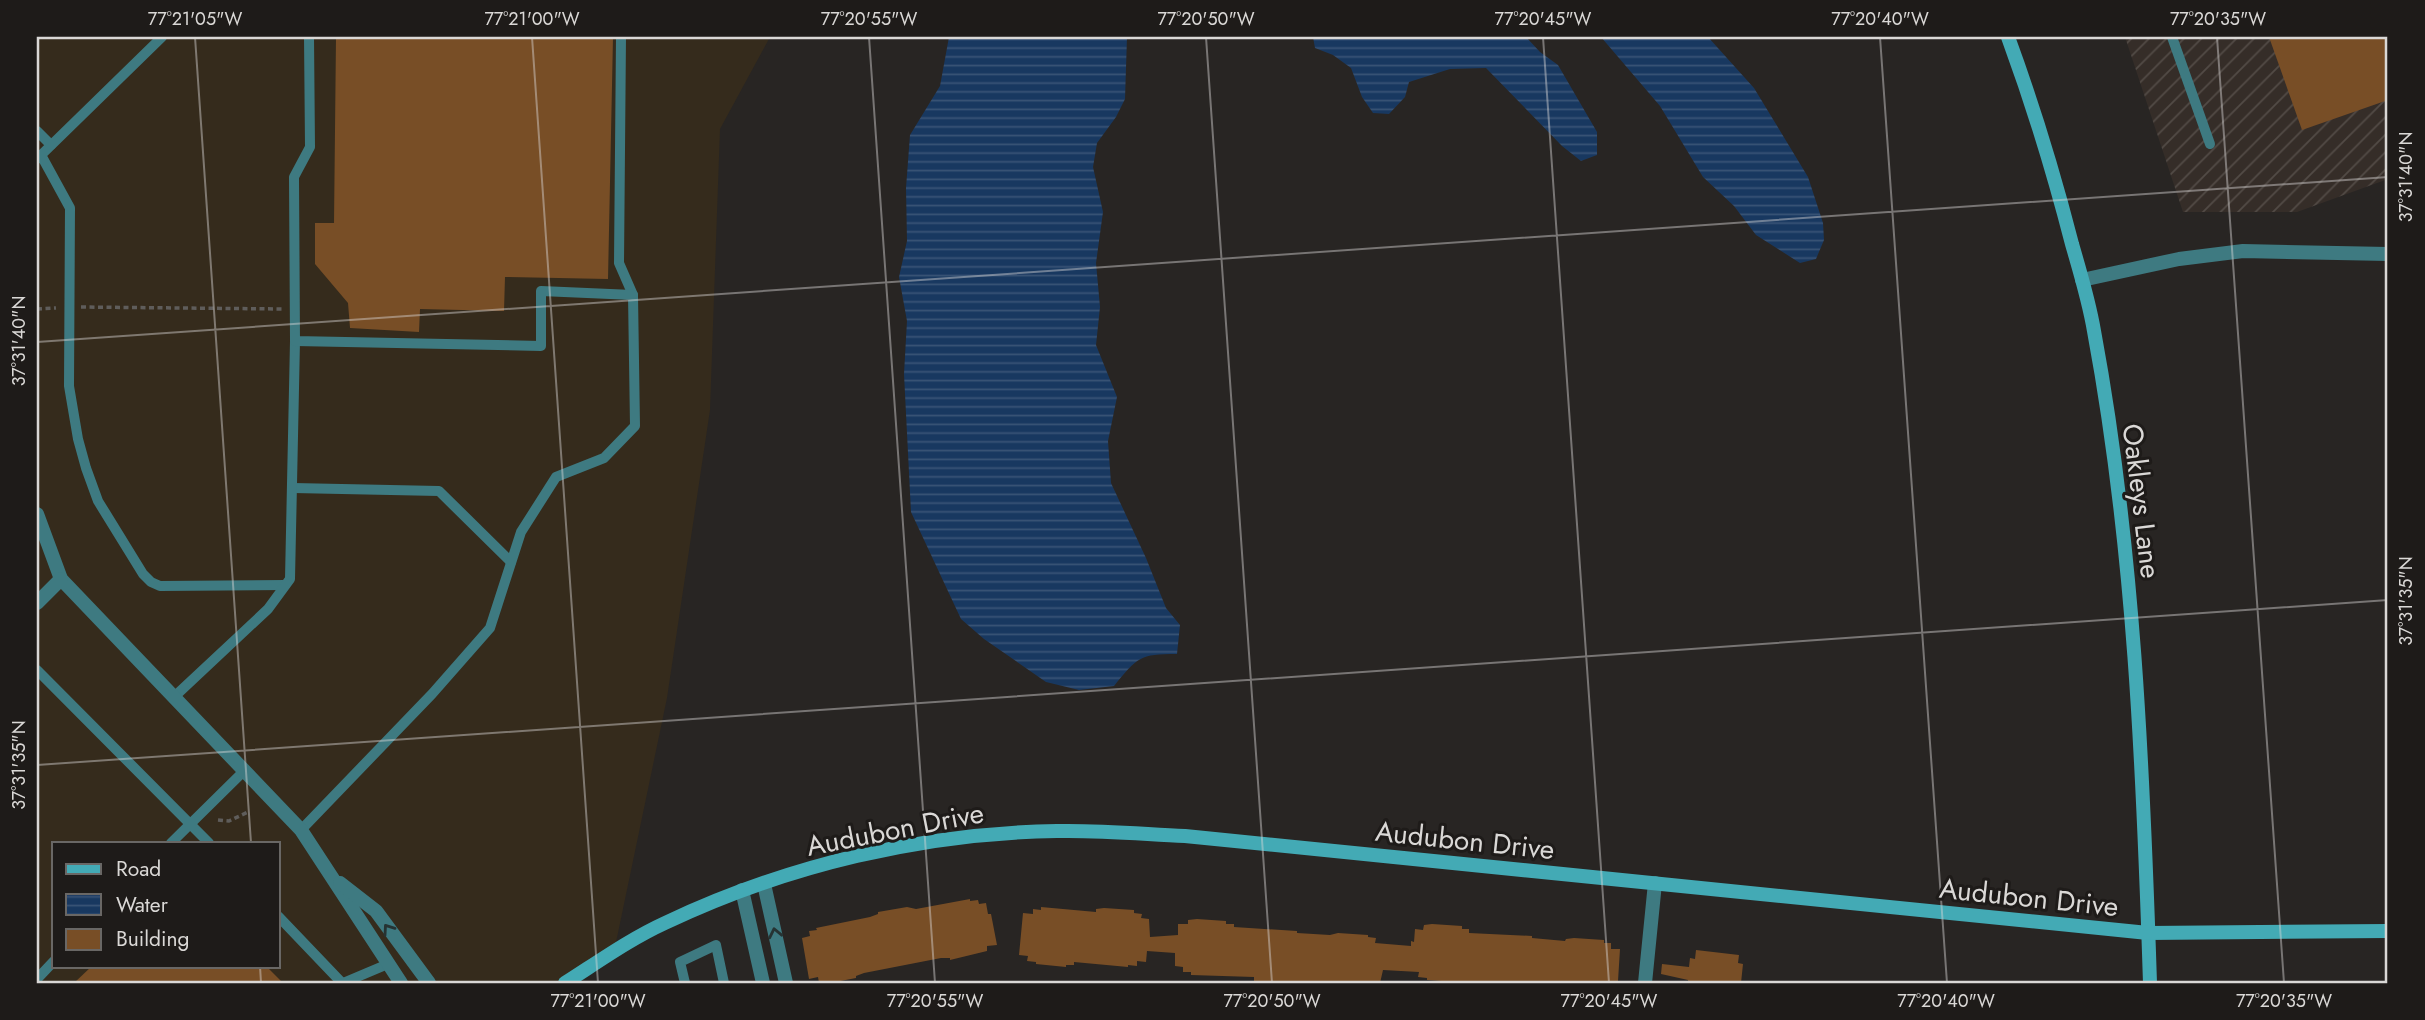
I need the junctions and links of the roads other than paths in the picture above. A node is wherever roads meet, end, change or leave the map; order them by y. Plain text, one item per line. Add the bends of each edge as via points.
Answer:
1 (162, 37) edge
2 (309, 37) edge
3 (621, 37) edge
4 (2008, 37) edge
5 (2172, 37) edge
6 (37, 131) edge
7 (2210, 144) dead end
8 (51, 145) junction
9 (39, 157) edge
10 (2388, 254) edge
11 (2082, 280) junction
12 (634, 295) junction
13 (295, 341) junction
14 (293, 488) junction
15 (37, 514) edge
16 (511, 562) junction
17 (61, 579) junction
18 (285, 585) junction
19 (37, 603) edge
20 (37, 671) edge
21 (174, 697) junction
22 (244, 770) junction
23 (190, 824) junction
24 (301, 830) junction
25 (172, 842) edge
26 (208, 842) edge
27 (331, 876) junction
28 (1655, 883) junction
29 (764, 884) junction
30 (742, 890) junction
31 (280, 918) edge
32 (2388, 931) edge
33 (2148, 933) junction
34 (52, 963) edge
35 (388, 964) junction
36 (37, 979) edge
37 (343, 983) edge
38 (401, 983) edge
39 (429, 983) edge
40 (565, 983) edge
41 (685, 983) edge
42 (724, 983) edge
43 (763, 983) edge
44 (786, 983) edge
45 (1646, 983) edge
46 (2150, 983) edge

1 - 8 lane
2 - 13 lane via 310,147 294,177
3 - 12 lane via 619,263
4 - 11 street, Oakleys Lane via 2055,179
5 - 7 lane
6 - 8 lane
8 - 9 lane
9 - 18 lane via 70,208 69,386 83,459 98,501 143,574 160,586
10 - 11 street via 2242,251
11 - 33 street, Oakleys Lane via 2094,330 2119,501 2133,632
12 - 13 lane via 541,291 541,346
12 - 16 lane via 635,426 604,458 556,477 521,532
13 - 14 lane
14 - 16 lane via 439,491
14 - 18 lane via 290,579
15 - 17 street
16 - 24 lane via 490,628
17 - 19 street
17 - 21 street
18 - 21 lane via 268,609
20 - 23 lane
21 - 22 street
22 - 23 lane
22 - 24 street
23 - 25 lane
23 - 26 lane
24 - 27 street
27 - 35 street
39 -> 27 street via 376,911
28 - 29 street, Audubon Drive via 1185,836 1057,831 993,834 902,847 854,856
28 - 33 street, Audubon Drive
28 - 45 street
29 - 30 street, Audubon Drive
44 -> 29 street
30 - 40 street, Audubon Drive via 664,923
30 - 43 street
31 - 37 lane
32 - 33 street, Audubon Drive
33 - 46 street, Oakleys Lane
34 - 36 lane
35 - 37 lane
35 - 38 street
41 - 42 lane via 680,962 716,945

